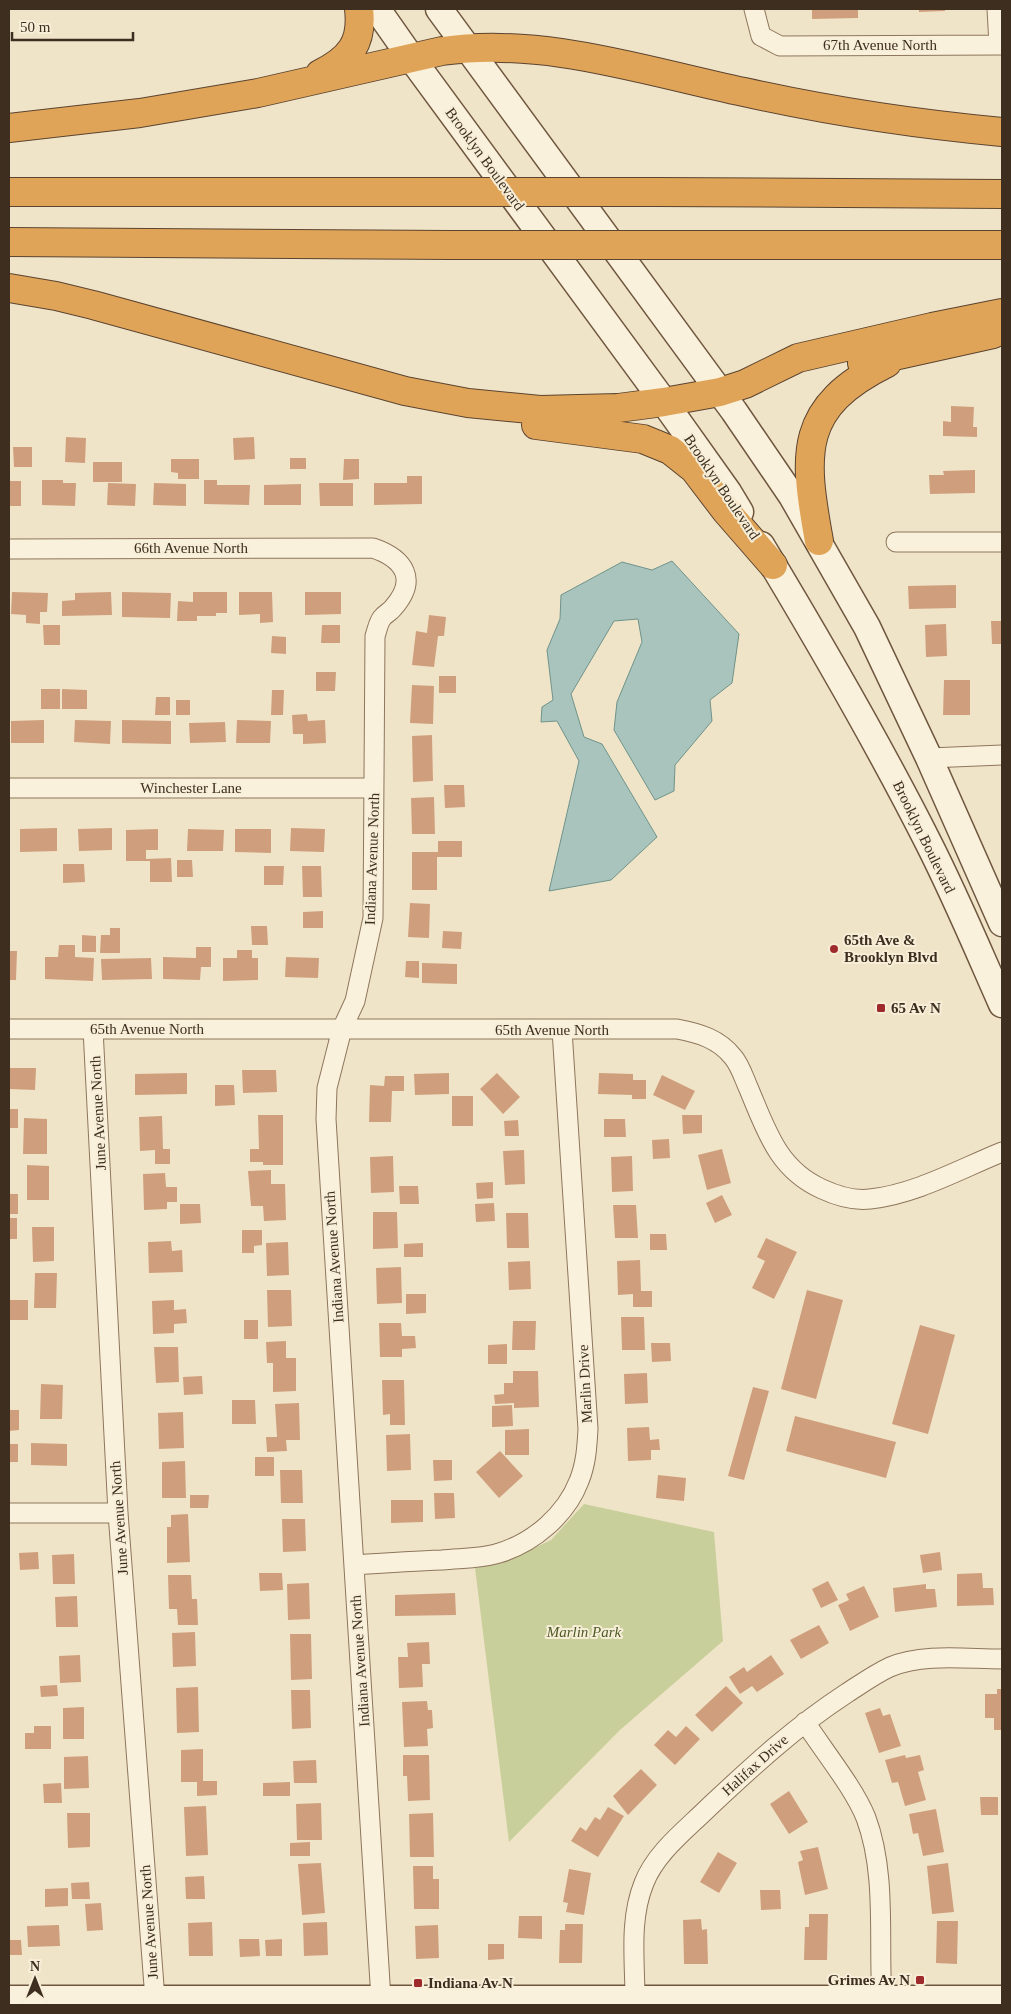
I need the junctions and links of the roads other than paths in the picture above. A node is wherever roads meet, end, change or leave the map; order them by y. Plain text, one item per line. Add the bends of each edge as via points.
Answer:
1 (359, 9) edge
2 (377, 9) edge
3 (439, 9) edge
4 (754, 9) edge
5 (997, 9) edge
6 (1001, 45) edge
7 (467, 48) junction
8 (412, 59) junction
9 (304, 83) junction
10 (9, 128) edge
11 (1002, 132) edge
12 (9, 192) edge
13 (1002, 194) edge
14 (9, 242) edge
15 (1002, 245) edge
16 (9, 288) edge
17 (1002, 313) edge
18 (1002, 332) edge
19 (908, 352) junction
20 (311, 366) junction
21 (745, 384) junction
22 (720, 392) junction
23 (664, 402) junction
24 (819, 541) junction
25 (896, 542) dead end
26 (1002, 542) edge
27 (374, 548) joint
28 (9, 549) edge
29 (773, 565) junction
30 (1002, 755) edge
31 (929, 758) junction
32 (9, 788) edge
33 (374, 788) junction
34 (1002, 923) edge
35 (1002, 1004) edge
36 (9, 1029) edge
37 (93, 1029) junction
38 (342, 1029) junction
39 (562, 1030) junction
40 (1002, 1152) edge
41 (118, 1513) junction
42 (9, 1514) edge
43 (354, 1565) junction
44 (1002, 1659) edge
45 (805, 1722) junction
46 (9, 1999) edge
47 (381, 1999) junction
48 (635, 1999) junction
49 (882, 1999) junction
50 (1002, 1999) edge
51 (155, 2002) edge

1 - 9 highway via 360,27 353,49 343,60
2 - 8 main road, Brooklyn Boulevard
3 - 7 main road
4 - 6 street, 67th Avenue North via 761,36 780,46
5 - 6 street
7 - 8 highway
7 - 11 highway via 526,48 591,56 845,112
7 - 22 main road
8 - 9 highway
8 - 23 main road, Brooklyn Boulevard
9 - 10 highway via 148,111
12 - 13 highway, bridge
14 - 15 highway, bridge
16 - 20 highway via 93,305
17 - 21 highway via 798,358
18 - 19 highway
19 - 21 highway via 776,381
19 - 24 highway via 849,384 819,418 810,456 812,502
20 - 23 highway via 405,392 507,408 618,408
20 - 29 highway via 382,393 438,408 481,417 642,438 656,443 694,469
21 - 22 highway
22 - 23 highway
22 - 24 main road
23 - 29 main road, Brooklyn Boulevard via 728,492
24 - 31 main road via 867,627
25 - 26 street
27 - 28 street, 66th Avenue North
27 - 33 street, Indiana Avenue North via 400,562 406,574 405,590 381,619 375,636
29 - 35 main road, Brooklyn Boulevard via 899,786
30 - 31 street
31 - 34 main road
32 - 33 street, Winchester Lane
33 - 38 street, Indiana Avenue North via 372,918 355,1001
36 - 37 street, 65th Avenue North
37 - 38 street, 65th Avenue North
37 - 41 street, June Avenue North
38 - 39 street, 65th Avenue North
38 - 43 street, Indiana Avenue North via 327,1088 326,1119
39 - 40 street, 65th Avenue North via 677,1029 718,1042 734,1057 776,1150 792,1170 813,1186 839,1197 867,1199 898,1194
39 - 43 street, Marlin Drive via 588,1429 586,1457 579,1482 546,1527 523,1543 498,1554
41 - 42 street
41 - 51 street, June Avenue North
43 - 47 street, Indiana Avenue North
44 - 45 street, Halifax Drive via 934,1659 890,1667
45 - 48 street, Halifax Drive via 777,1743 679,1836 652,1868 636,1905
45 - 49 street via 860,1808 874,1843 878,1872
46 - 51 main road
47 - 48 main road
47 - 51 main road
48 - 49 main road
49 - 50 main road

